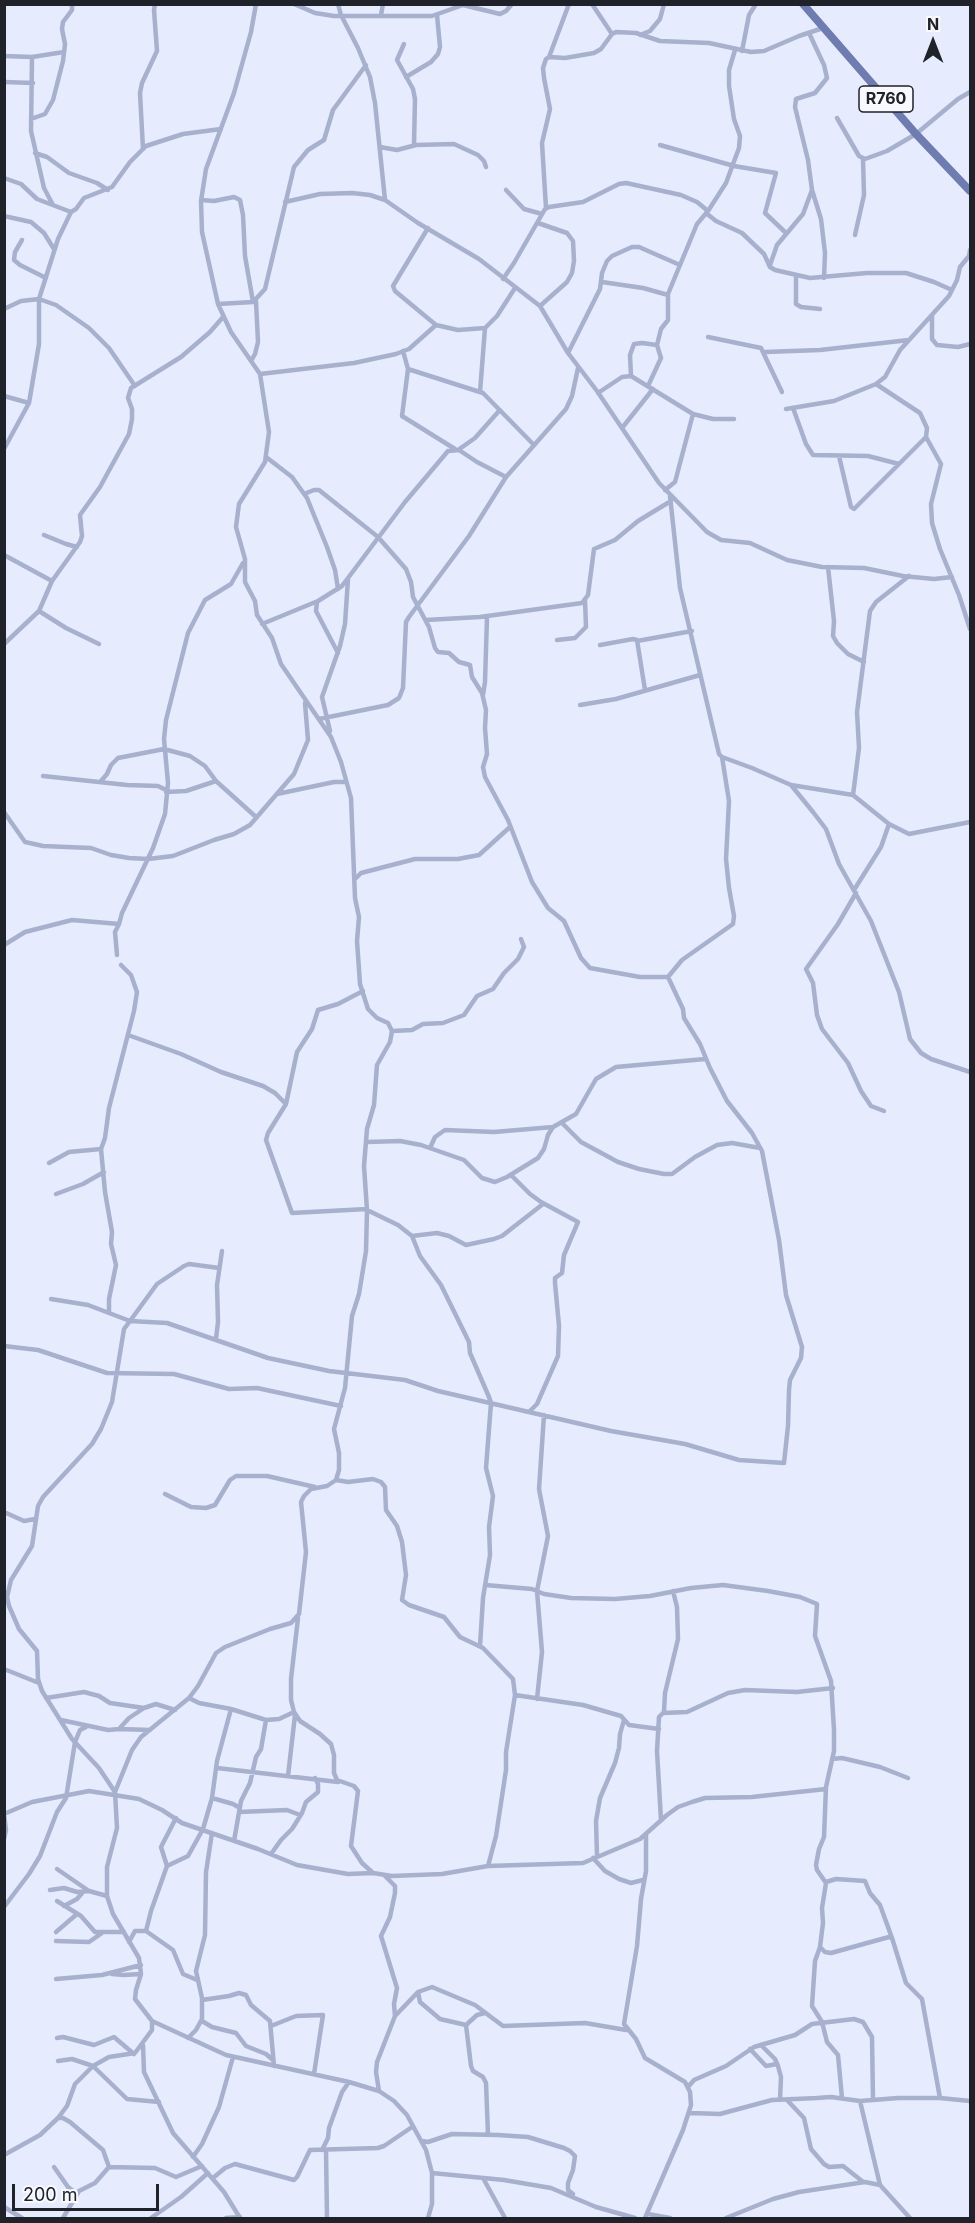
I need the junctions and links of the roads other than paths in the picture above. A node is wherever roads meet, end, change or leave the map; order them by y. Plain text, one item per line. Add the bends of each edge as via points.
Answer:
1 (72, 4) edge
2 (155, 4) edge
3 (256, 4) edge
4 (294, 4) edge
5 (338, 4) edge
6 (383, 4) edge
7 (512, 4) edge
8 (569, 4) edge
9 (664, 4) edge
10 (756, 4) edge
11 (803, 4) edge
12 (594, 5) edge
13 (341, 15) junction
14 (381, 15) junction
15 (437, 15) junction
16 (823, 28) junction
17 (809, 33) junction
18 (612, 34) junction
19 (640, 35) junction
20 (404, 44) dead end
21 (735, 50) junction
22 (742, 51) junction
23 (64, 52) junction
24 (4, 56) edge
25 (32, 57) junction
26 (549, 57) junction
27 (366, 65) junction
28 (405, 77) junction
29 (4, 82) edge
30 (33, 83) junction
31 (970, 92) edge
32 (31, 118) junction
33 (837, 118) dead end
34 (221, 129) junction
35 (916, 134) junction
36 (414, 145) junction
37 (660, 145) dead end
38 (380, 147) junction
39 (143, 149) junction
40 (35, 153) junction
41 (863, 159) junction
42 (734, 166) junction
43 (486, 167) dead end
44 (4, 178) edge
45 (108, 190) junction
46 (506, 190) dead end
47 (812, 190) junction
48 (970, 191) edge
49 (201, 200) junction
50 (385, 200) junction
51 (285, 202) junction
52 (52, 205) junction
53 (546, 208) junction
54 (71, 212) junction
55 (707, 212) junction
56 (542, 214) junction
57 (5, 217) edge
58 (538, 223) junction
59 (428, 228) junction
60 (786, 233) junction
61 (855, 234) dead end
62 (22, 240) dead end
63 (55, 249) junction
64 (970, 250) edge
65 (680, 265) junction
66 (770, 267) junction
67 (796, 274) junction
68 (46, 278) junction
69 (824, 278) junction
70 (503, 279) junction
71 (602, 282) junction
72 (515, 288) junction
73 (952, 290) junction
74 (668, 295) junction
75 (39, 299) junction
76 (255, 301) junction
77 (218, 304) junction
78 (540, 306) junction
79 (4, 309) edge
80 (820, 309) dead end
81 (932, 315) junction
82 (223, 317) junction
83 (436, 325) junction
84 (485, 327) junction
85 (708, 337) dead end
86 (909, 340) junction
87 (970, 344) edge
88 (657, 345) junction
89 (403, 351) junction
90 (765, 352) junction
91 (568, 353) junction
92 (251, 361) junction
93 (578, 368) junction
94 (408, 369) junction
95 (260, 374) junction
96 (631, 375) junction
97 (876, 384) junction
98 (135, 386) junction
99 (648, 386) junction
100 (653, 390) junction
101 (480, 392) junction
102 (783, 392) dead end
103 (598, 393) junction
104 (4, 396) edge
105 (29, 403) junction
106 (793, 408) junction
107 (786, 410) dead end
108 (499, 411) junction
109 (693, 414) junction
110 (734, 419) dead end
111 (622, 428) junction
112 (926, 437) junction
113 (534, 445) junction
114 (4, 449) edge
115 (457, 449) junction
116 (839, 456) junction
117 (266, 457) junction
118 (898, 464) junction
119 (506, 477) junction
120 (665, 490) junction
121 (304, 494) junction
122 (670, 498) junction
123 (44, 535) dead end
124 (378, 537) junction
125 (77, 547) junction
126 (4, 555) edge
127 (245, 559) junction
128 (828, 567) junction
129 (909, 576) junction
130 (952, 577) junction
131 (348, 579) junction
132 (52, 581) junction
133 (338, 589) junction
134 (585, 600) junction
135 (318, 601) junction
136 (418, 605) junction
137 (39, 611) junction
138 (487, 617) junction
139 (426, 620) junction
140 (262, 624) junction
141 (970, 629) edge
142 (692, 631) junction
143 (557, 640) dead end
144 (637, 641) junction
145 (4, 644) edge
146 (99, 644) dead end
147 (600, 645) dead end
148 (338, 653) junction
149 (864, 662) junction
150 (700, 675) junction
151 (645, 690) junction
152 (483, 695) junction
153 (305, 700) junction
154 (580, 705) dead end
155 (326, 718) junction
156 (319, 719) junction
157 (331, 737) junction
158 (164, 749) junction
159 (722, 757) junction
160 (43, 776) dead end
161 (101, 781) junction
162 (216, 781) junction
163 (346, 782) junction
164 (791, 785) junction
165 (166, 791) junction
166 (277, 794) junction
167 (853, 795) junction
168 (4, 812) edge
169 (256, 817) junction
170 (970, 822) edge
171 (890, 824) junction
172 (510, 827) junction
173 (148, 859) junction
174 (354, 880) junction
175 (855, 891) junction
176 (119, 924) junction
177 (521, 939) dead end
178 (4, 945) edge
179 (117, 955) dead end
180 (121, 965) dead end
181 (668, 977) junction
182 (363, 991) junction
183 (392, 1031) junction
184 (128, 1035) junction
185 (705, 1059) junction
186 (970, 1072) edge
187 (286, 1104) junction
188 (884, 1111) dead end
189 (562, 1123) junction
190 (553, 1127) junction
191 (367, 1142) junction
192 (430, 1148) junction
193 (760, 1148) junction
194 (101, 1149) junction
195 (49, 1163) dead end
196 (104, 1172) junction
197 (511, 1175) junction
198 (56, 1194) dead end
199 (543, 1204) junction
200 (367, 1209) junction
201 (412, 1236) junction
202 (222, 1251) dead end
203 (219, 1268) junction
204 (51, 1299) dead end
205 (109, 1311) junction
206 (130, 1321) junction
207 (216, 1339) junction
208 (4, 1346) edge
209 (347, 1372) junction
210 (117, 1374) junction
211 (491, 1402) junction
212 (341, 1406) junction
213 (530, 1411) junction
214 (544, 1415) junction
215 (336, 1480) junction
216 (315, 1487) junction
217 (165, 1494) dead end
218 (4, 1512) edge
219 (35, 1519) junction
220 (485, 1585) junction
221 (537, 1591) junction
222 (674, 1591) junction
223 (298, 1617) junction
224 (480, 1646) junction
225 (4, 1669) edge
226 (39, 1683) junction
227 (832, 1688) junction
228 (515, 1695) junction
229 (46, 1698) junction
230 (189, 1698) junction
231 (537, 1699) junction
232 (144, 1708) junction
233 (231, 1709) junction
234 (176, 1710) junction
235 (295, 1713) junction
236 (663, 1713) junction
237 (61, 1719) junction
238 (266, 1720) junction
239 (624, 1720) junction
240 (86, 1727) junction
241 (119, 1729) junction
242 (659, 1729) junction
243 (150, 1730) junction
244 (75, 1742) junction
245 (832, 1758) junction
246 (217, 1768) junction
247 (252, 1773) junction
248 (288, 1776) junction
249 (315, 1778) junction
250 (908, 1778) dead end
251 (341, 1782) junction
252 (826, 1790) junction
253 (115, 1793) junction
254 (67, 1794) junction
255 (212, 1798) junction
256 (239, 1810) junction
257 (300, 1815) junction
258 (176, 1818) junction
259 (661, 1820) junction
260 (203, 1829) junction
261 (212, 1833) junction
262 (646, 1835) junction
263 (4, 1839) edge
264 (234, 1841) junction
265 (271, 1854) junction
266 (595, 1857) junction
267 (167, 1866) junction
268 (488, 1866) junction
269 (57, 1869) dead end
270 (373, 1873) junction
271 (385, 1876) junction
272 (643, 1880) junction
273 (826, 1882) junction
274 (50, 1890) dead end
275 (86, 1892) junction
276 (107, 1896) junction
277 (57, 1901) dead end
278 (64, 1906) junction
279 (4, 1907) edge
280 (77, 1914) junction
281 (146, 1931) junction
282 (56, 1932) dead end
283 (124, 1932) junction
284 (102, 1933) junction
285 (892, 1938) junction
286 (56, 1941) dead end
287 (129, 1942) junction
288 (820, 1947) junction
289 (141, 1965) junction
290 (109, 1973) junction
291 (141, 1974) junction
292 (56, 1979) dead end
293 (197, 1980) junction
294 (418, 1992) junction
295 (202, 2000) junction
296 (485, 2013) junction
297 (395, 2016) junction
298 (152, 2021) junction
299 (202, 2021) junction
300 (822, 2022) junction
301 (466, 2025) junction
302 (271, 2026) junction
303 (627, 2030) junction
304 (57, 2038) dead end
305 (188, 2038) junction
306 (143, 2044) junction
307 (761, 2045) junction
308 (750, 2049) junction
309 (134, 2054) junction
310 (233, 2056) junction
311 (58, 2061) dead end
312 (274, 2063) junction
313 (777, 2064) junction
314 (93, 2066) junction
315 (314, 2074) junction
316 (349, 2082) junction
317 (688, 2087) junction
318 (379, 2091) junction
319 (842, 2098) junction
320 (940, 2098) junction
321 (873, 2099) junction
322 (780, 2100) junction
323 (787, 2100) junction
324 (860, 2101) junction
325 (970, 2101) edge
326 (159, 2102) junction
327 (690, 2113) junction
328 (58, 2118) junction
329 (412, 2127) junction
330 (488, 2135) junction
331 (422, 2141) junction
332 (324, 2150) junction
333 (4, 2155) edge
334 (193, 2157) junction
335 (202, 2166) junction
336 (54, 2167) dead end
337 (109, 2167) junction
338 (208, 2173) junction
339 (432, 2173) junction
340 (213, 2178) junction
341 (483, 2178) junction
342 (865, 2182) junction
343 (880, 2185) junction
344 (77, 2194) junction
345 (575, 2197) junction
346 (6, 2209) edge
347 (646, 2216) edge
348 (67, 2217) edge
349 (4, 2218) edge
350 (22, 2218) edge
351 (152, 2218) edge
352 (226, 2218) edge
353 (240, 2218) edge
354 (327, 2218) edge
355 (428, 2218) edge
356 (505, 2218) edge
357 (635, 2218) edge
358 (670, 2218) edge
359 (726, 2218) edge
360 (910, 2218) edge

1 - 23 street via 63,22
2 - 39 street via 157,51 140,93
3 - 34 street via 252,32
4 - 13 street via 315,13
5 - 13 street
6 - 14 street
7 - 15 street via 500,14 463,5
8 - 26 street
9 - 19 street via 660,19 650,31
10 - 22 street via 749,15
11 - 16 main road, R760
12 - 18 street
13 - 14 street
13 - 27 street
14 - 15 street
15 - 28 street via 438,54
16 - 17 street
16 - 35 main road, R760
17 - 22 street via 764,51
17 - 47 street via 827,73 818,91 795,101
18 - 19 street via 623,31
18 - 26 street via 594,53
19 - 21 street
20 - 28 street via 397,60
21 - 22 street
21 - 42 street via 729,70 740,141
23 - 25 street
23 - 32 street via 53,100 45,114
24 - 25 street
25 - 30 street
26 - 53 street via 543,68 550,109 542,143
27 - 38 street
27 - 51 street via 333,110 324,140 308,150 294,167
28 - 36 street via 415,99
29 - 30 street
30 - 32 street
31 - 35 street
32 - 40 street
33 - 41 street
34 - 39 street via 183,134
34 - 49 street via 206,169
35 - 41 street via 887,151
35 - 48 main road, R760
36 - 38 street via 397,150
36 - 43 street via 457,145 477,155
37 - 42 street
38 - 50 street
39 - 45 street
40 - 45 street
40 - 52 street
41 - 61 street via 864,195
42 - 55 street
42 - 60 street via 776,173 765,213
44 - 52 street via 21,184 33,196
45 - 54 street via 84,198
46 - 56 street via 518,204
47 - 60 street via 803,214
47 - 69 street via 821,219
49 - 76 street via 240,200 245,256
49 - 77 street via 202,232
50 - 51 street via 360,193 320,194
50 - 59 street
51 - 76 street via 269,279
52 - 54 street
53 - 55 street via 583,202 626,183 681,195
53 - 56 street
54 - 63 street
55 - 65 street via 697,224
55 - 66 street via 716,221 742,233 764,254
56 - 58 street
57 - 63 street via 32,222
58 - 70 street
58 - 78 street via 567,233 574,261 567,282
59 - 70 street
59 - 83 street via 393,286
60 - 66 street
62 - 68 street via 14,260
63 - 68 street
64 - 73 street
65 - 71 street via 647,249 632,248 607,261
65 - 74 street
66 - 67 street
67 - 69 street
67 - 80 street via 796,304
68 - 75 street
69 - 73 street via 898,272 914,274
70 - 72 street
71 - 74 street
71 - 91 street
72 - 78 street
72 - 84 street
73 - 81 street
74 - 88 street via 668,320
75 - 79 street via 21,301
75 - 98 street via 56,305 88,328 109,348
75 - 105 street via 39,344
76 - 77 street
76 - 92 street via 258,342
77 - 82 street
78 - 91 street
81 - 86 street
81 - 87 street via 932,339 937,345
82 - 92 street
82 - 98 street via 181,357
83 - 84 street via 458,330
83 - 89 street
84 - 101 street
85 - 90 street via 756,346
86 - 90 street
86 - 97 street
88 - 96 street via 634,344
88 - 99 street via 661,358
89 - 94 street
89 - 95 street via 354,363
90 - 102 street
91 - 93 street
92 - 95 street
93 - 103 street
93 - 113 street via 566,409
94 - 101 street
94 - 115 street via 402,416
95 - 117 street via 269,432
96 - 99 street
96 - 103 street
97 - 106 street via 834,401
97 - 112 street via 920,412 927,428
98 - 125 street via 128,398 132,409 129,434 80,515 82,536
99 - 100 street
100 - 109 street
100 - 111 street
101 - 108 street
103 - 111 street
104 - 105 street
105 - 114 street
106 - 107 street
106 - 116 street via 811,454
108 - 113 street
108 - 115 street via 471,442
109 - 110 street
109 - 120 street via 675,482
111 - 120 street
112 - 118 street
112 - 130 street via 941,464 931,504 932,523
113 - 119 street
115 - 119 street
115 - 124 street via 439,459
116 - 118 street via 868,456
116 - 118 street via 854,509
117 - 121 street via 292,477
117 - 127 street via 236,517
119 - 136 street
120 - 122 street
121 - 124 street via 319,490
121 - 133 street via 327,547
122 - 128 street via 721,540 750,543 787,560
122 - 134 street via 615,540 594,549
122 - 142 street via 680,588
123 - 125 street
124 - 131 street
124 - 136 street via 406,569
125 - 132 street
126 - 132 street
127 - 140 street via 244,582
127 - 158 street via 231,584 204,600 188,633 169,701
128 - 129 street
128 - 149 street via 833,636 848,654
129 - 130 street
129 - 149 street via 870,611
130 - 141 street
131 - 133 street
131 - 148 street via 345,624
132 - 137 street
133 - 135 street
134 - 138 street via 575,605
134 - 143 street via 585,627 575,638
135 - 140 street
135 - 148 street via 316,611
136 - 139 street
136 - 155 street via 406,622 404,678 399,699 388,705
137 - 145 street
137 - 146 street
138 - 139 street
138 - 152 street
139 - 152 street via 438,652 449,653 470,665
140 - 153 street via 272,638 281,664
142 - 144 street
142 - 150 street
144 - 147 street
144 - 151 street
148 - 155 street via 323,692
149 - 167 street via 857,712 860,748
150 - 151 street
150 - 159 street via 717,750
151 - 154 street
152 - 172 street via 485,777
153 - 156 street
153 - 166 street via 307,747 294,774
155 - 156 street
155 - 157 street
156 - 157 street
157 - 163 street
158 - 161 street via 117,758
158 - 162 street via 194,758
158 - 165 street
159 - 164 street
159 - 181 street via 729,801 726,859 733,922 682,960
160 - 161 street
161 - 165 street via 158,786
162 - 165 street via 191,790
162 - 169 street
163 - 166 street
163 - 174 street via 351,798
164 - 167 street
164 - 175 street via 826,829 838,864
165 - 173 street via 165,814
166 - 169 street
167 - 171 street
168 - 173 street via 21,838 33,845 91,848 115,857
169 - 173 street via 241,832 173,856
170 - 171 street via 911,834
171 - 175 street
172 - 174 street via 479,855 415,859 361,873
172 - 181 street via 532,882 548,908 566,923 580,958 588,966 640,978
173 - 176 street
174 - 182 street
175 - 186 street via 899,992 910,1039 931,1059
175 - 188 street via 838,924 806,969 813,983 822,1029 851,1068 867,1101
176 - 178 street via 72,920 25,932
176 - 179 street via 115,932
177 - 183 street via 524,946 518,959 493,989 477,996 464,1015 412,1030
180 - 184 street via 137,988
181 - 185 street
182 - 183 street via 368,1009 388,1023
182 - 187 street via 318,1010 312,1029 297,1052
183 - 191 street via 376,1070
184 - 187 street via 263,1086
184 - 194 street
185 - 189 street via 610,1069 593,1082 579,1110
185 - 193 street via 727,1101
187 - 200 street via 266,1140 291,1211
189 - 190 street
189 - 193 street via 581,1142 618,1162 664,1174 672,1174 717,1145 732,1143
190 - 192 street via 494,1132 445,1130 435,1137
190 - 197 street via 538,1158
191 - 192 street via 400,1140
191 - 200 street
192 - 197 street via 466,1161 489,1181
193 - 214 street via 786,1295 802,1347 790,1380 784,1463 739,1460 685,1444
194 - 195 street via 69,1152
194 - 196 street
196 - 198 street
196 - 205 street via 116,1265
197 - 199 street
199 - 201 street via 494,1239 466,1245 437,1233
199 - 213 street via 577,1220 578,1225 564,1255 562,1273 555,1278 558,1356 537,1404
200 - 201 street
200 - 209 street via 366,1251 352,1316
201 - 211 street via 469,1342
202 - 203 street
203 - 206 street via 184,1266 157,1284
203 - 207 street
204 - 205 street
205 - 206 street
206 - 207 street via 167,1323
206 - 210 street via 124,1329
207 - 209 street via 268,1358
208 - 210 street via 38,1350
209 - 211 street via 405,1380
209 - 212 street
210 - 212 street via 174,1374 228,1389 257,1388
210 - 219 street via 109,1410 96,1438 50,1488
211 - 213 street
211 - 220 street via 486,1468 493,1496
212 - 215 street via 334,1429 339,1458
213 - 214 street
214 - 221 street via 538,1489 548,1536
215 - 216 street
215 - 224 street via 381,1482 386,1510 402,1542 406,1575 403,1601 444,1617 460,1637
216 - 217 street via 267,1476 237,1476 214,1505 206,1508 191,1507
216 - 223 street via 302,1502 306,1552
218 - 219 street via 24,1521
219 - 226 street via 32,1546 11,1580 7,1597 19,1629 37,1651
220 - 221 street
220 - 224 street
221 - 222 street via 571,1598 618,1599
221 - 231 street via 542,1652
222 - 227 street via 714,1585 739,1587 800,1597 817,1604 815,1638
222 - 236 street via 678,1639
223 - 230 street via 221,1649
223 - 235 street via 291,1679
224 - 228 street via 513,1679
225 - 226 street
226 - 229 street
227 - 236 street via 797,1692 746,1690 728,1693 687,1712
227 - 245 street
228 - 231 street
228 - 268 street via 498,1825
229 - 232 street via 84,1692 114,1704
229 - 237 street
230 - 233 street
230 - 234 street
231 - 239 street via 584,1705
232 - 234 street via 156,1704
232 - 241 street
233 - 238 street
233 - 246 street
234 - 243 street
235 - 238 street
235 - 248 street
235 - 251 street via 331,1744 334,1776
236 - 242 street via 659,1716
237 - 240 street
237 - 244 street
238 - 247 street
239 - 242 street via 629,1725
239 - 266 street via 615,1763 600,1798
240 - 241 street
240 - 244 street via 80,1730
241 - 243 street
242 - 259 street via 656,1763
243 - 253 street via 135,1744
244 - 253 street
244 - 254 street
245 - 250 street via 880,1767
245 - 252 street
246 - 247 street
246 - 255 street
247 - 248 street
247 - 256 street
248 - 249 street
249 - 251 street
249 - 257 street via 318,1792 306,1802
251 - 270 street via 358,1791 351,1846
252 - 259 street via 705,1798 678,1807
252 - 273 street via 824,1837 816,1866
253 - 254 street
253 - 258 street via 139,1799
253 - 276 street via 117,1828 107,1867
254 - 263 street via 4,1814
254 - 279 street via 40,1856
255 - 256 street via 233,1804
255 - 260 street
256 - 257 street via 287,1810
256 - 264 street
257 - 265 street
258 - 260 street
258 - 267 street via 161,1846
259 - 262 street
260 - 261 street
260 - 267 street via 188,1856
261 - 264 street
261 - 293 street via 206,1872 205,1935
262 - 266 street
262 - 272 street
264 - 265 street
265 - 270 street via 297,1866 348,1874
266 - 268 street via 583,1863
266 - 272 street via 605,1871 619,1879 631,1883
267 - 281 street
268 - 271 street via 442,1874
269 - 275 street
270 - 271 street
271 - 297 street via 395,1886 393,1906 381,1935 397,1986
272 - 303 street via 637,1946 624,2015
273 - 285 street via 865,1881 880,1905
273 - 288 street
274 - 275 street
275 - 276 street
275 - 278 street
276 - 283 street
277 - 278 street
278 - 280 street
280 - 282 street
280 - 284 street via 93,1931
281 - 287 street via 135,1931
281 - 293 street via 173,1950 183,1974
283 - 284 street
283 - 287 street
284 - 286 street via 89,1942
285 - 288 street via 831,1953
285 - 320 street via 906,1983 922,1999
287 - 289 street
288 - 300 street via 811,2002
289 - 290 street
289 - 291 street
290 - 291 street
290 - 292 street
291 - 298 street via 135,1999
293 - 295 street
294 - 296 street via 436,1988
294 - 297 street
294 - 301 street via 420,2002 440,2019
295 - 299 street
295 - 302 street via 244,1993
296 - 301 street
296 - 303 street via 507,2026 585,2023
297 - 318 street via 377,2062
298 - 305 street
298 - 306 street via 152,2030
299 - 305 street
299 - 312 street via 236,2033 246,2046 266,2054
300 - 307 street via 809,2025 799,2034
300 - 319 street via 827,2042 838,2055
300 - 321 street via 854,2019 867,2026 872,2037
301 - 330 street via 471,2066 486,2083
302 - 312 street
302 - 315 street via 296,2016 323,2015
303 - 317 street via 645,2058
304 - 309 street via 94,2045 114,2037
305 - 310 street
306 - 309 street
306 - 326 street via 144,2072
307 - 308 street
307 - 313 street
308 - 313 street via 766,2066
308 - 317 street
309 - 314 street via 109,2057
310 - 312 street
310 - 334 street via 219,2107
311 - 314 street via 72,2059
312 - 315 street
313 - 322 street
314 - 326 street via 126,2098
314 - 328 street via 75,2084
315 - 316 street
316 - 318 street
316 - 332 street via 342,2092
317 - 327 street
318 - 329 street via 402,2108
319 - 323 street
319 - 324 street
320 - 321 street
320 - 325 street
321 - 324 street
322 - 323 street
322 - 327 street via 720,2114
323 - 342 street via 804,2118 811,2149 824,2164 843,2166
324 - 343 street
326 - 334 street via 173,2133
327 - 347 street
328 - 333 street via 35,2138
328 - 337 street via 70,2122 103,2150
329 - 331 street
329 - 332 street via 384,2146
330 - 331 street via 452,2134
330 - 345 street via 528,2137 570,2151 575,2160 568,2187
331 - 339 street
332 - 340 street via 309,2150 294,2180 235,2164
332 - 354 street
334 - 335 street
335 - 337 street via 176,2177 155,2168
335 - 338 street
336 - 344 street
337 - 344 street via 95,2183
338 - 340 street
338 - 351 street
339 - 341 street
339 - 355 street
340 - 353 street
341 - 345 street via 551,2188
341 - 356 street
342 - 343 street
342 - 359 street via 799,2192
343 - 360 street
344 - 348 street
345 - 357 street
346 - 349 street
346 - 350 street
347 - 358 street
352 - 353 street

